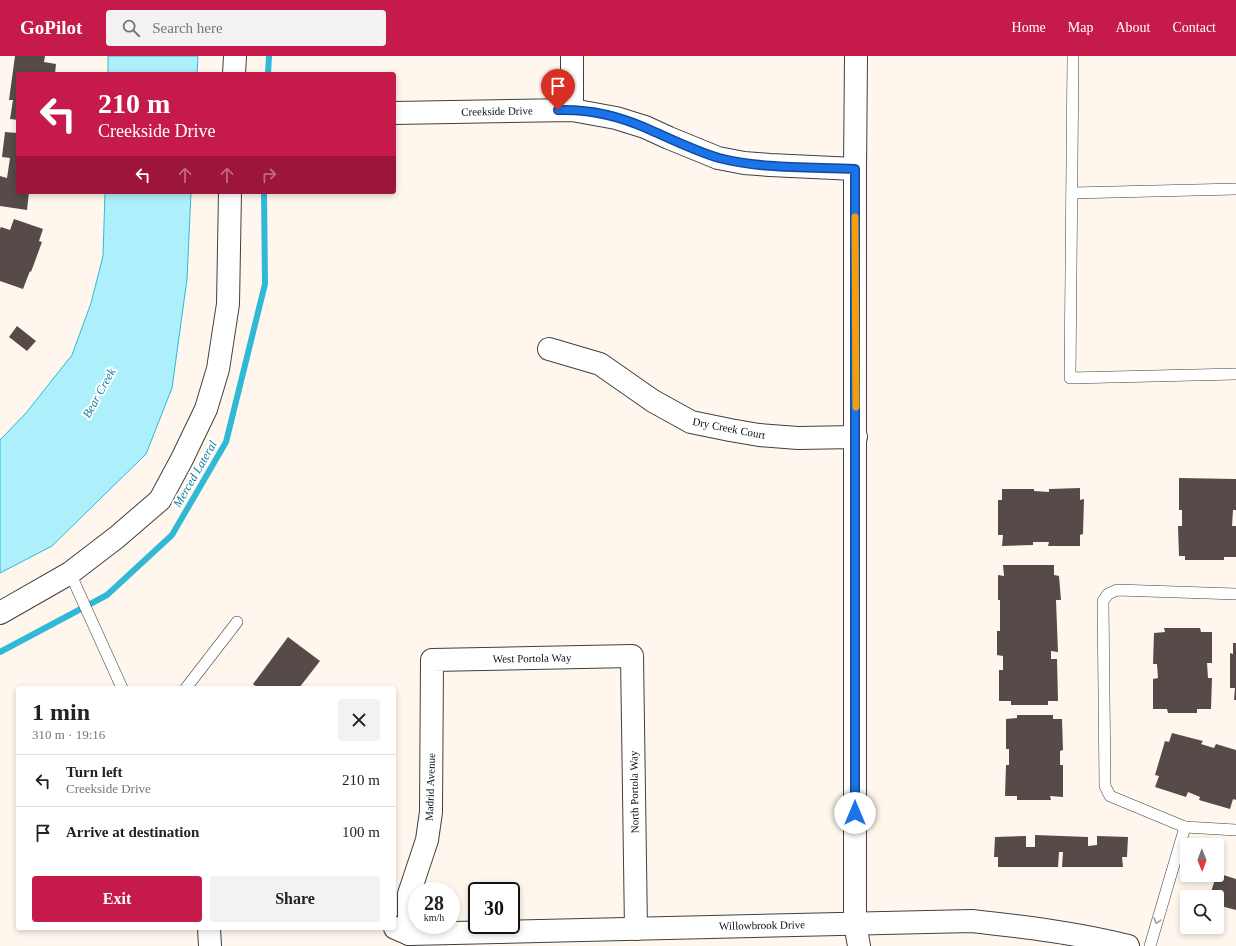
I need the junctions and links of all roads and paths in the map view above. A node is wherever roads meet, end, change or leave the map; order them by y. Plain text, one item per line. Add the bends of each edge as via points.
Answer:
1 (235, 56) edge
2 (572, 56) edge
3 (856, 56) edge
4 (1073, 56) edge
5 (234, 72) edge
6 (572, 110) junction
7 (396, 113) edge
8 (855, 169) junction
9 (1236, 189) edge
10 (1072, 193) junction
11 (230, 194) edge
12 (549, 348) dead end
13 (1236, 374) edge
14 (856, 437) junction
15 (70, 573) junction
16 (1236, 594) edge
17 (0, 613) edge
18 (237, 622) dead end
19 (632, 656) joint
20 (432, 660) joint
21 (121, 686) edge
22 (188, 686) edge
23 (1186, 827) junction
24 (1236, 830) edge
25 (855, 923) junction
26 (636, 929) junction
27 (209, 930) edge
28 (401, 931) edge
29 (663, 937) edge
30 (210, 946) edge
31 (859, 946) edge
32 (1128, 946) edge
33 (1150, 946) edge

1 - 5 street
2 - 6 street
3 - 8 street
4 - 10 lane
6 - 7 street, Creekside Drive
6 - 8 street, Creekside Drive via 616,118 645,127 718,158 744,163
8 - 14 street
9 - 10 lane
10 - 13 lane via 1070,378
11 - 15 street via 228,304 218,369 206,409 160,500
12 - 14 street, Dry Creek Court via 600,364 653,401 692,422 759,435 798,438
14 - 25 street
15 - 17 street
15 - 21 lane
16 - 23 lane via 1117,590 1108,594 1103,601 1105,786 1110,796
18 - 22 lane
19 - 20 street, West Portola Way
19 - 26 street, North Portola Way
20 - 28 street, Madrid Avenue via 431,812 427,840 409,894
23 - 24 lane
23 -> 33 lane
25 - 29 street, Willowbrook Drive
25 - 31 street
25 - 32 street, Willowbrook Drive via 972,921 1098,938
26 - 28 street, Willowbrook Drive
26 - 29 street, Willowbrook Drive
27 - 30 street

